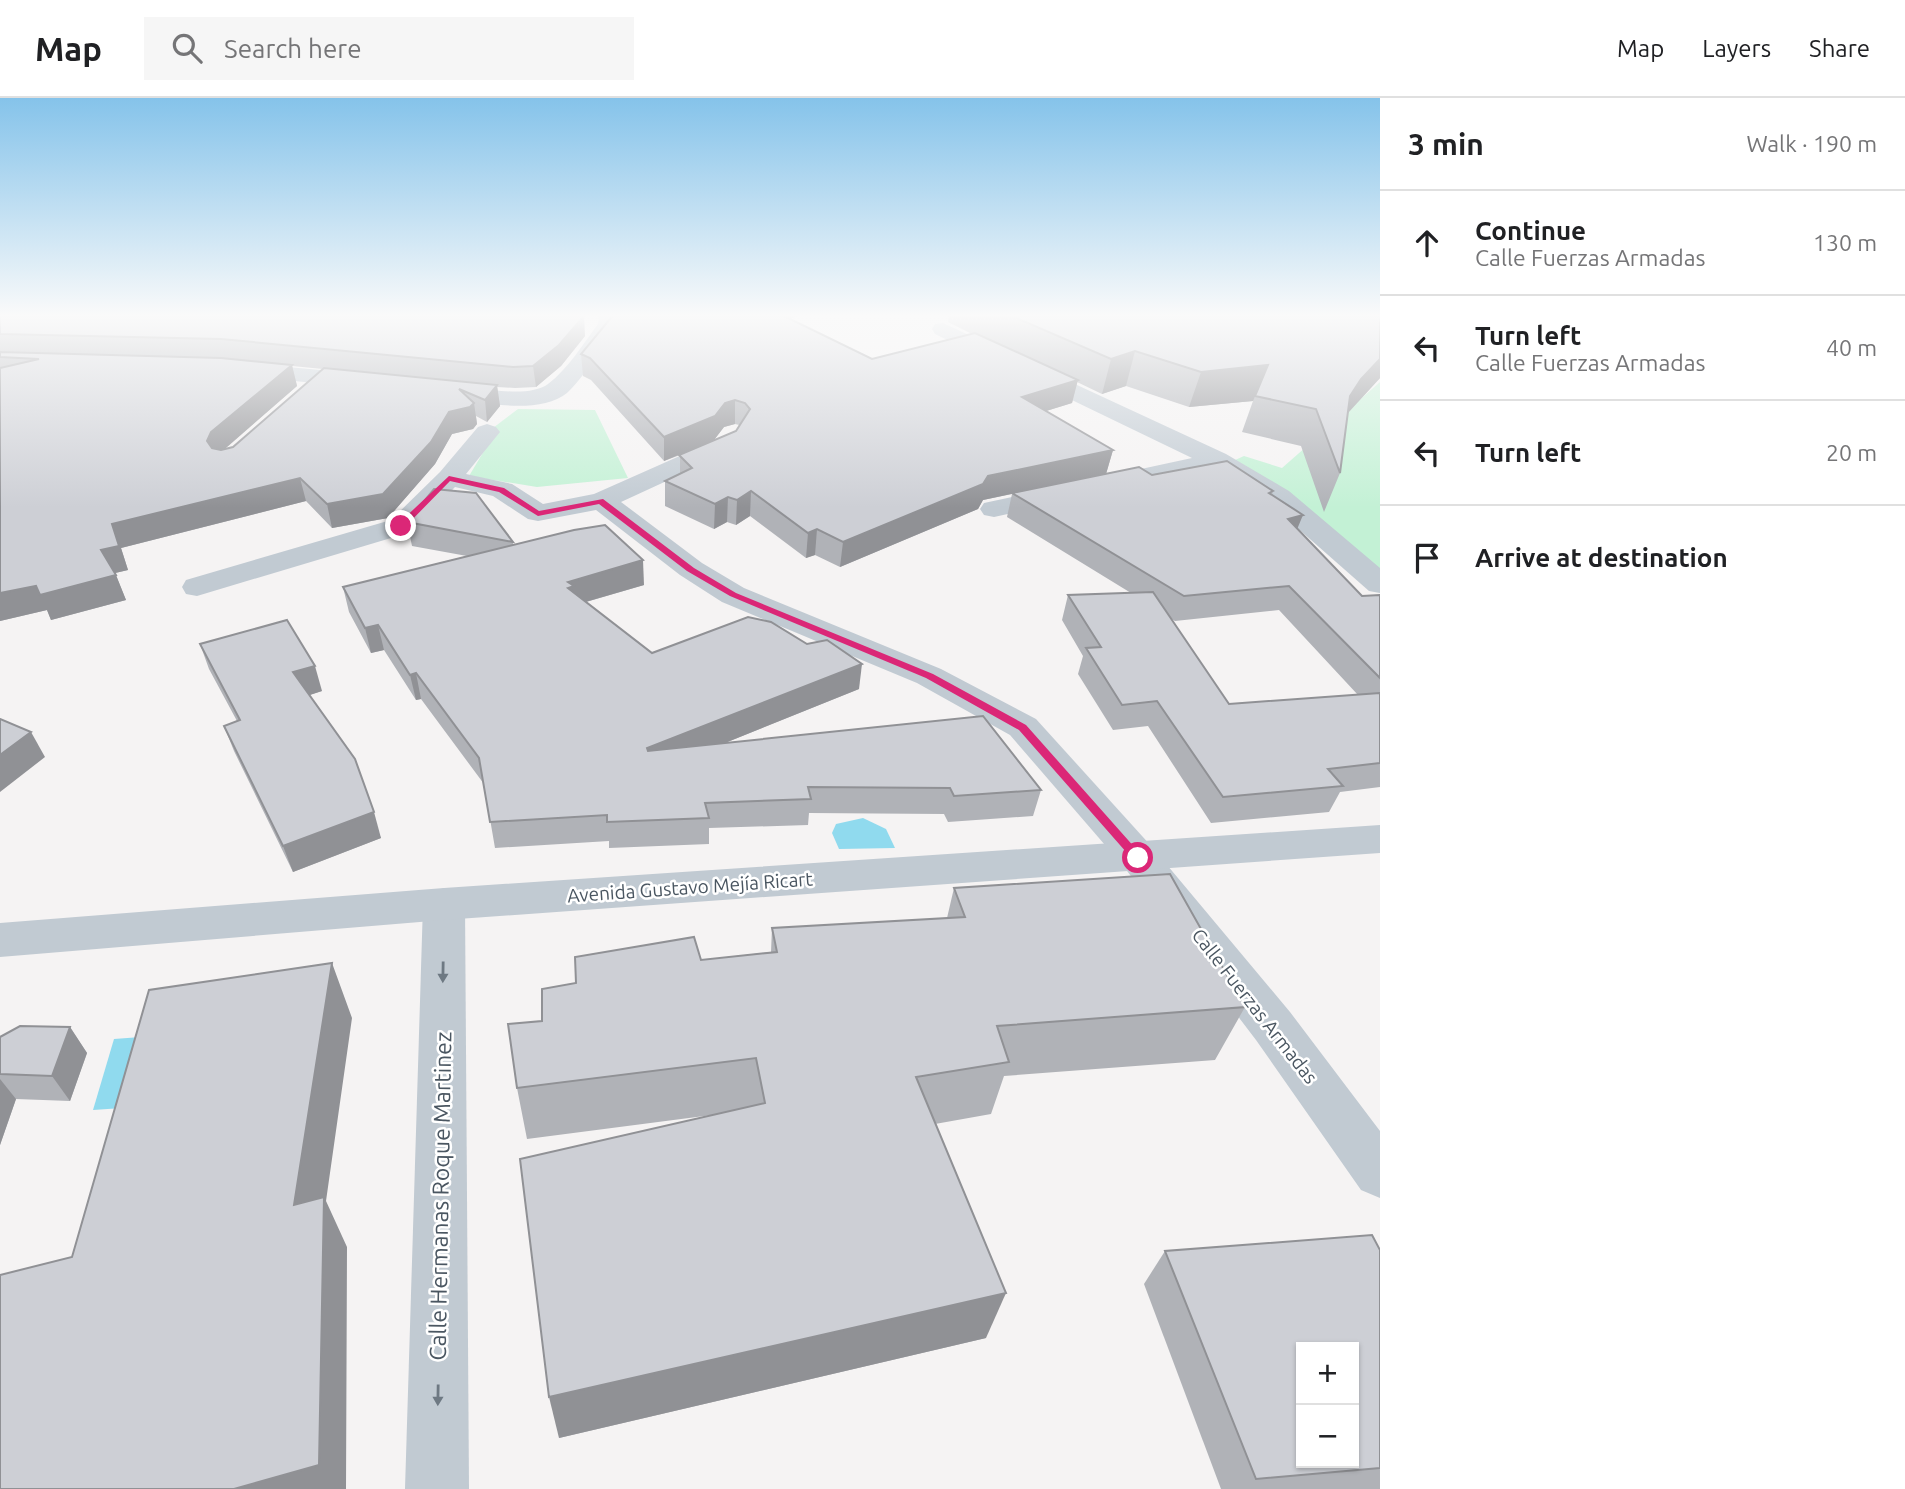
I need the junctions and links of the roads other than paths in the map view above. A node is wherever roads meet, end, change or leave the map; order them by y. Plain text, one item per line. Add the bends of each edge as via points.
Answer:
1 (322, 379) edge
2 (343, 379) edge
3 (566, 379) edge
4 (1047, 379) edge
5 (392, 384) edge
6 (420, 387) edge
7 (296, 402) edge
8 (487, 432) dead end
9 (734, 434) edge
10 (1216, 460) junction
11 (449, 478) junction
12 (601, 501) junction
13 (994, 509) dead end
14 (1380, 584) edge
15 (197, 587) dead end
16 (1380, 839) edge
17 (1138, 858) junction
18 (444, 904) junction
19 (0, 940) edge
20 (1380, 1173) edge
21 (437, 1489) edge

1 - 7 street
2 - 5 street
3 - 6 street via 556,391 538,397
4 - 10 street
8 - 11 street
9 - 12 street via 725,447
10 - 13 street
10 - 14 street via 1279,497
11 - 12 street via 502,490 538,513
11 - 15 street via 401,526
12 - 17 street, Calle Fuerzas Armadas via 691,569 733,594 929,676 1023,727
16 - 17 street, Avenida Gustavo Mejía Ricart
17 - 18 street, Avenida Gustavo Mejía Ricart
17 - 20 street, Calle Fuerzas Armadas via 1273,1026
18 - 19 street, Avenida Gustavo Mejía Ricart
18 -> 21 street, Calle Hermanas Roque Martinez

